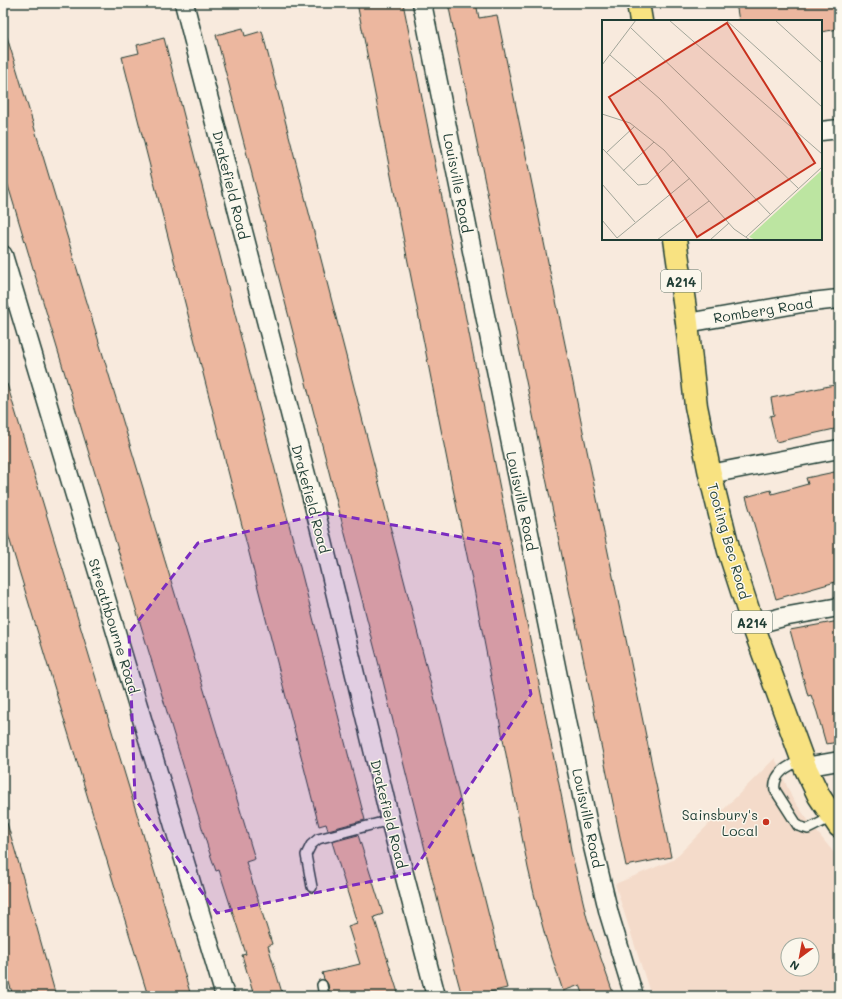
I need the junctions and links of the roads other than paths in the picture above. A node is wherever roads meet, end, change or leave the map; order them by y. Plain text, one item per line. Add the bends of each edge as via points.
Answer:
1 (184, 3) edge
2 (422, 3) edge
3 (638, 3) edge
4 (641, 20) edge
5 (839, 130) edge
6 (822, 131) edge
7 (675, 240) edge
8 (3, 255) edge
9 (839, 299) edge
10 (687, 323) junction
11 (839, 449) edge
12 (710, 474) junction
13 (839, 607) edge
14 (753, 625) junction
15 (839, 761) edge
16 (804, 764) junction
17 (390, 820) junction
18 (836, 822) edge
19 (312, 887) dead end
20 (322, 985) dead end
21 (225, 996) edge
22 (324, 996) edge
23 (436, 996) edge
24 (634, 996) edge

1 - 17 street, Drakefield Road via 321,533
2 - 24 street, Louisville Road via 589,830 609,914
3 - 4 highway
5 - 6 street
7 - 10 highway, Tooting Bec Road / A214
8 - 21 street, Streathbourne Road
9 - 10 street, Romberg Road
10 - 12 highway, Tooting Bec Road / A214 via 696,406
11 - 12 street
12 - 14 highway, Tooting Bec Road / A214 via 729,551
13 - 14 street
14 - 16 highway, Tooting Bec Road / A214
15 - 16 street
16 - 18 highway, Tooting Bec Road / A214 via 819,796
16 - 18 lane via 784,769 775,781 775,790 798,826 808,829
17 - 19 lane via 318,839 311,845 306,855
17 - 23 street, Drakefield Road
20 - 22 lane

